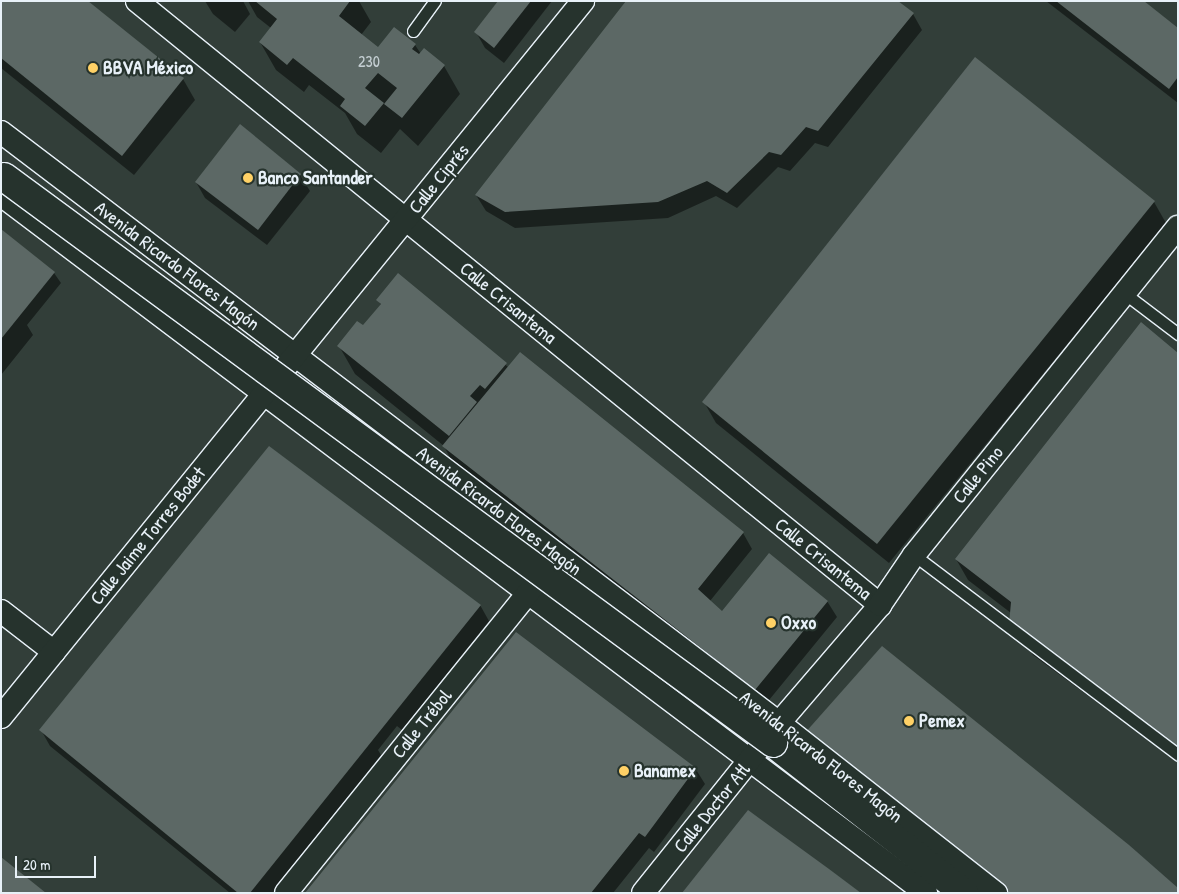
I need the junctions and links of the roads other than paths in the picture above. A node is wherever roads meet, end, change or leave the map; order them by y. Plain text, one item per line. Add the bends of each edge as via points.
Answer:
1 (136, 1) edge
2 (435, 1) edge
3 (583, 1) edge
4 (413, 31) dead end
5 (1, 132) edge
6 (2, 183) edge
7 (406, 220) junction
8 (1178, 227) edge
9 (1124, 293) junction
10 (1178, 334) edge
11 (294, 355) junction
12 (264, 394) junction
13 (557, 555) junction
14 (914, 555) junction
15 (528, 592) junction
16 (880, 605) junction
17 (1, 611) edge
18 (54, 652) junction
19 (1, 717) edge
20 (778, 723) junction
21 (1178, 755) edge
22 (750, 761) junction
23 (286, 893) edge
24 (643, 893) edge
25 (926, 893) edge
26 (964, 893) edge
27 (996, 893) edge

1 - 7 street, Calle Crisantema
2 - 4 lane
3 - 7 street, Calle Ciprés
5 - 11 street, Avenida Ricardo Flores Magón
6 - 12 street, Avenida Ricardo Flores Magón
6 - 26 main road, Avenida Ricardo Flores Magón, bridge via 773,742
7 - 11 street, Calle Ciprés
7 - 16 street, Calle Crisantema
8 - 9 street, Calle Pino
9 - 10 lane
9 - 14 street, Calle Pino
11 - 12 street, Calle Jaime Torres Bodet
11 - 13 street, Avenida Ricardo Flores Magón
12 - 15 street, Avenida Ricardo Flores Magón
12 - 18 street, Calle Jaime Torres Bodet
13 - 15 street, Calle Trébol
13 - 20 street, Avenida Ricardo Flores Magón
14 - 16 street, Calle Pino
14 - 21 lane
15 - 22 street, Avenida Ricardo Flores Magón
15 - 23 street, Calle Trébol
16 - 20 street, Calle Pino
17 - 18 street
18 - 19 street, Calle Jaime Torres Bodet
20 - 22 street, Calle Doctor Atl
20 - 27 street, Avenida Ricardo Flores Magón
22 - 24 street, Calle Doctor Atl
22 - 25 street, Avenida Ricardo Flores Magón

